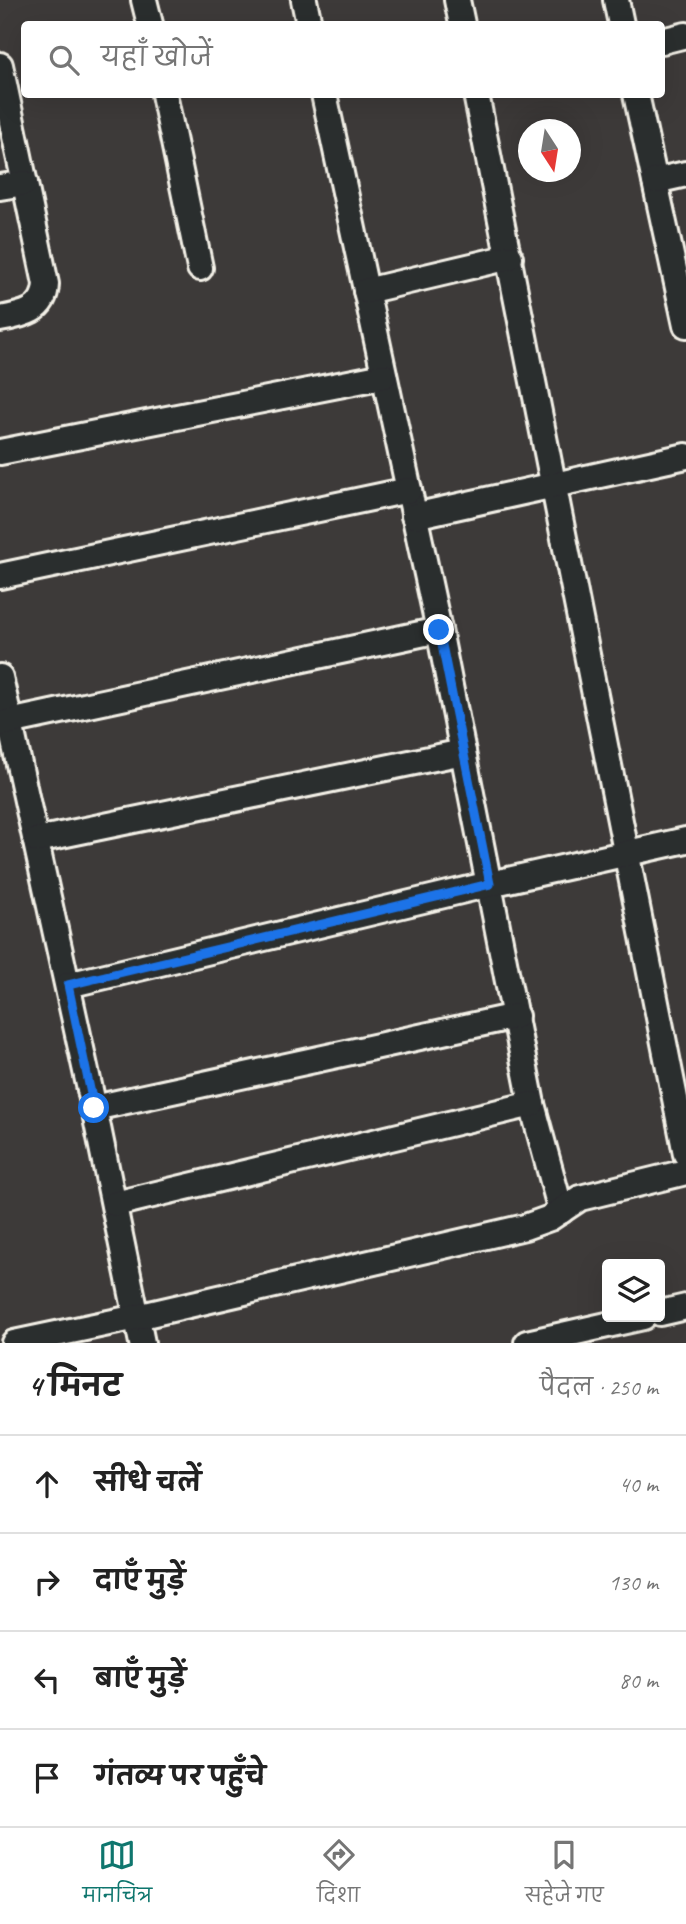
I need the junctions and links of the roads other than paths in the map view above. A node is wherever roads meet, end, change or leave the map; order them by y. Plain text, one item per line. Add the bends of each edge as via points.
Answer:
1 (144, 0) edge
2 (304, 0) edge
3 (457, 0) edge
4 (616, 0) edge
5 (149, 21) edge
6 (308, 21) edge
7 (461, 21) edge
8 (620, 21) edge
9 (686, 35) edge
10 (665, 40) edge
11 (0, 65) edge
12 (165, 98) edge
13 (325, 98) edge
14 (477, 98) edge
15 (637, 98) edge
16 (686, 174) edge
17 (655, 181) junction
18 (25, 183) junction
19 (0, 187) edge
20 (510, 257) junction
21 (200, 268) dead end
22 (366, 291) junction
23 (0, 319) edge
24 (686, 325) edge
25 (384, 376) junction
26 (0, 452) edge
27 (686, 456) edge
28 (554, 484) junction
29 (409, 490) junction
30 (414, 516) junction
31 (0, 576) edge
32 (439, 630) junction
33 (0, 677) edge
34 (5, 723) edge
35 (463, 752) junction
36 (37, 840) junction
37 (686, 840) edge
38 (625, 853) junction
39 (490, 884) junction
40 (68, 985) junction
41 (516, 1016) junction
42 (532, 1104) junction
43 (94, 1108) junction
44 (686, 1154) edge
45 (686, 1172) edge
46 (115, 1204) junction
47 (561, 1211) junction
48 (686, 1307) edge
49 (665, 1312) edge
50 (137, 1317) junction
51 (621, 1322) edge
52 (14, 1343) edge
53 (142, 1343) edge
54 (527, 1343) edge

1 - 5 street
2 - 6 street
3 - 7 street
4 - 8 street
9 - 10 street
11 - 18 street
12 - 21 street
13 - 22 street
14 - 20 street
15 - 17 street
16 - 17 street
17 - 24 street
18 - 19 street
18 - 23 street via 46,295 23,315
20 - 22 street
20 - 28 street
22 - 25 street
25 - 26 street
25 - 29 street
27 - 28 street
28 - 30 street
28 - 38 street
29 - 30 street
29 - 31 street
30 - 32 street
32 - 34 street
32 - 35 street
33 - 34 street
34 - 36 street
35 - 36 street
35 - 39 street
36 - 40 street
37 - 38 street
38 - 39 street
38 - 44 street
39 - 40 street
39 - 41 street
40 - 43 street
41 - 42 street
41 - 43 street
42 - 46 street
42 - 47 street
43 - 46 street
45 - 47 street via 580,1198
46 - 50 street
47 - 50 street via 525,1227
48 - 49 street
50 - 52 street
50 - 53 street
51 - 54 street

